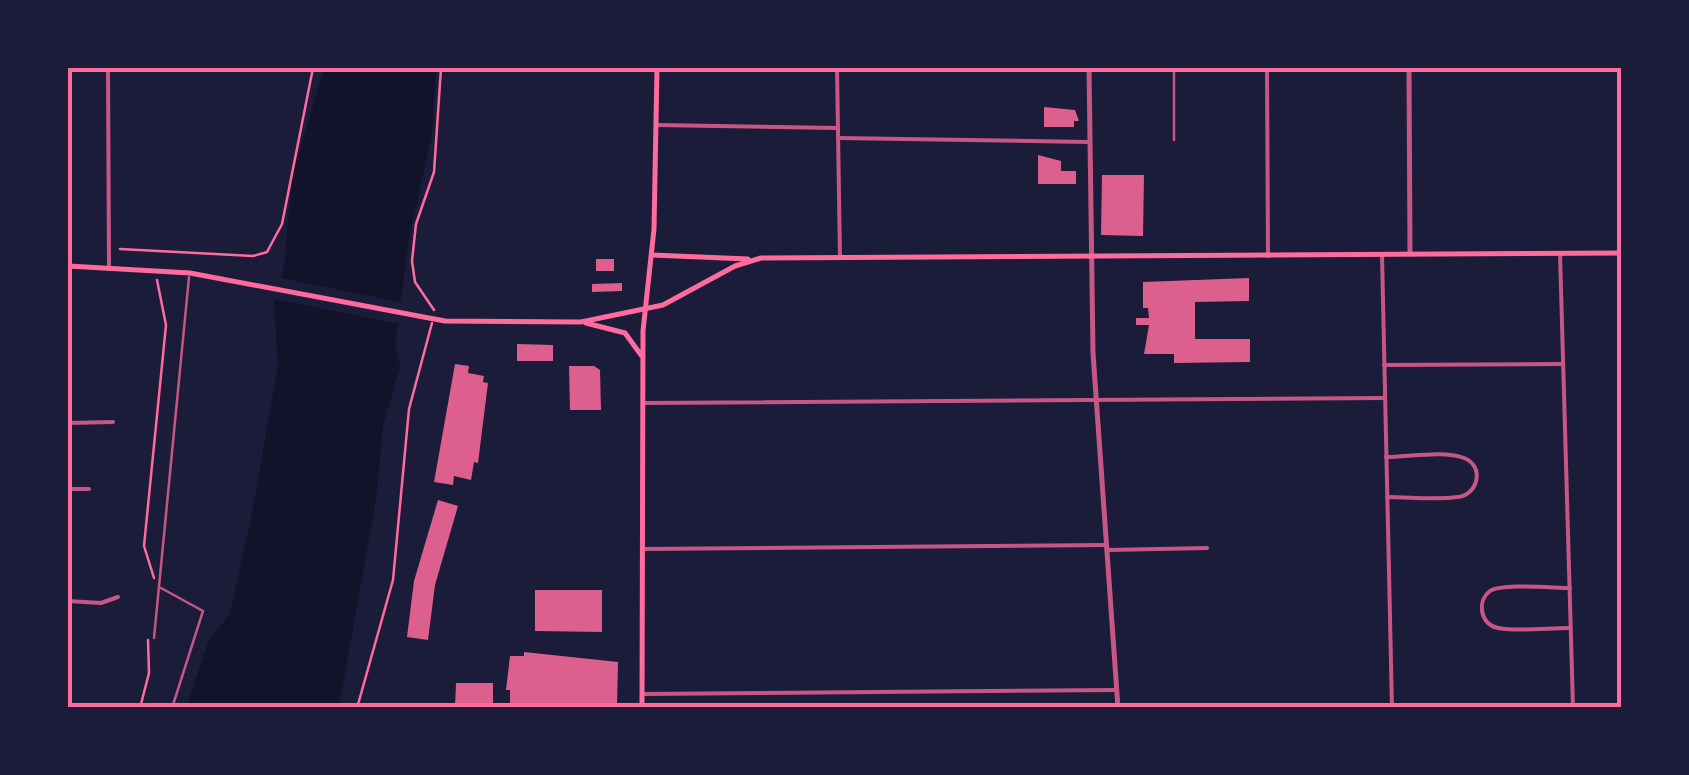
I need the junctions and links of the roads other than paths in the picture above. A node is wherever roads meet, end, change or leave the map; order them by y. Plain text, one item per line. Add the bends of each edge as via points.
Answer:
1 (108, 68) edge
2 (657, 68) edge
3 (837, 68) edge
4 (1089, 68) edge
5 (1174, 68) edge
6 (1267, 68) edge
7 (1409, 68) edge
8 (656, 125) junction
9 (838, 128) junction
10 (838, 138) junction
11 (1174, 140) dead end
12 (1089, 142) junction
13 (1410, 254) junction
14 (1560, 254) junction
15 (1622, 254) edge
16 (1382, 255) junction
17 (652, 256) junction
18 (1268, 256) junction
19 (1090, 257) junction
20 (840, 258) junction
21 (751, 260) junction
22 (68, 266) edge
23 (109, 266) junction
24 (190, 272) junction
25 (644, 310) junction
26 (582, 322) junction
27 (642, 358) junction
28 (1563, 364) junction
29 (1384, 365) junction
30 (1385, 398) junction
31 (1096, 400) junction
32 (643, 404) junction
33 (68, 422) edge
34 (113, 422) dead end
35 (1386, 457) junction
36 (68, 489) edge
37 (88, 489) dead end
38 (1388, 497) junction
39 (1106, 548) junction
40 (1207, 548) dead end
41 (642, 549) junction
42 (160, 587) junction
43 (1570, 588) junction
44 (118, 596) dead end
45 (68, 601) edge
46 (1571, 628) junction
47 (151, 638) road end
48 (1117, 690) junction
49 (642, 694) junction
50 (172, 708) edge
51 (642, 708) edge
52 (1118, 708) edge
53 (1392, 708) edge
54 (1573, 708) edge

1 - 23 street
2 - 8 main road
3 - 9 street
4 - 12 street
5 - 11 lane
6 - 18 street
7 - 13 street
8 - 9 street
8 - 17 main road
9 - 10 street
10 - 12 street
10 - 20 street
12 - 19 street
13 - 14 main road
13 - 16 main road
14 - 15 main road
14 - 28 street
16 - 18 main road
16 - 29 street
17 - 21 main road
17 - 25 main road
18 - 19 main road
19 - 20 main road
19 - 31 street
20 - 21 main road
21 - 25 main road
22 - 23 main road
23 - 24 main road
24 - 26 main road via 433,319
24 - 42 lane
25 - 26 main road
25 - 27 main road
26 - 27 main road via 625,333
27 - 32 main road
28 - 29 street
28 - 43 street
29 - 30 street
30 - 31 street
30 - 35 street
31 - 32 street
31 - 39 street
32 - 41 main road
33 - 34 street
35 - 38 street
35 - 38 street via 1461,457 1477,476 1463,496
36 - 37 street
38 - 53 street
39 - 40 street
39 - 41 street
39 - 48 street
41 - 49 main road
42 - 47 lane
42 - 50 lane via 203,611
43 - 46 street
43 - 46 street via 1497,588 1486,595 1482,610 1496,628
44 - 45 street via 101,603
46 - 54 street
48 - 49 street
48 - 52 street
49 - 51 main road

